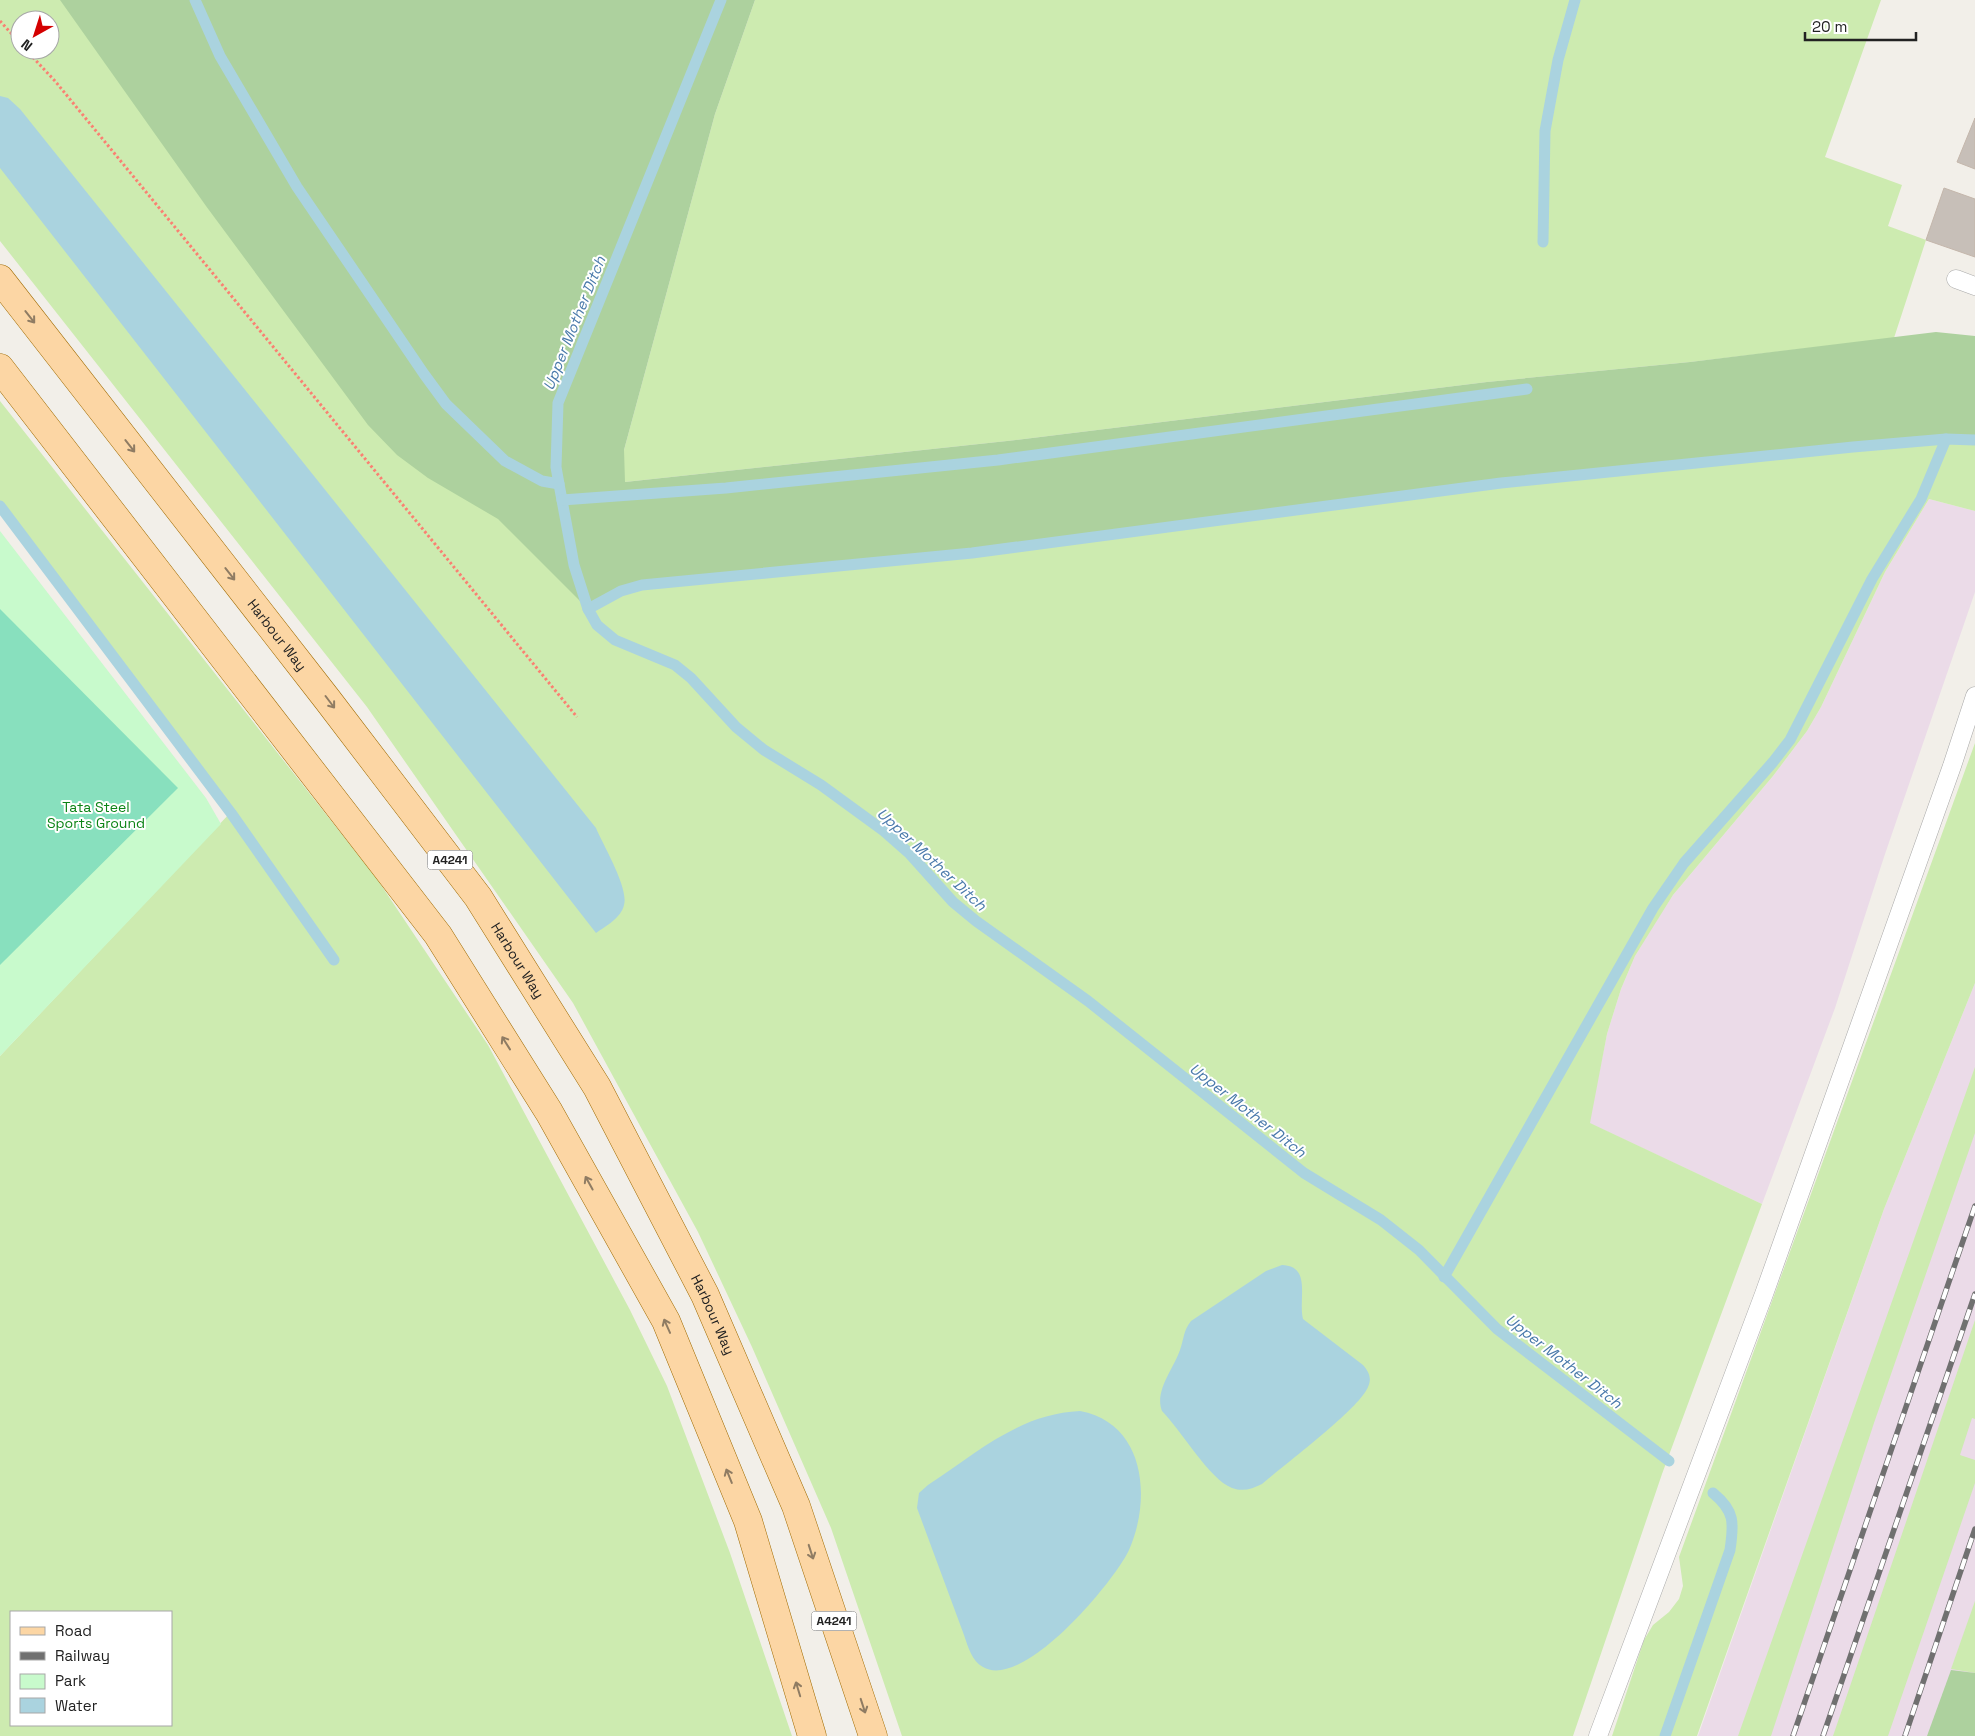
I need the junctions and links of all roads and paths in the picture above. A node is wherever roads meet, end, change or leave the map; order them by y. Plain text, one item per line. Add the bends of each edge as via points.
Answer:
1 (0, 22) edge
2 (10, 32) edge
3 (35, 60) edge
4 (0, 279) edge
5 (1956, 279) dead end
6 (1975, 286) edge
7 (0, 368) edge
8 (1975, 696) edge
9 (577, 717) dead end
10 (812, 1736) edge
11 (873, 1736) edge
12 (1598, 1736) edge

1 - 2 path
3 - 9 path
4 -> 11 main road, Harbour Way / A4241 via 478,897 596,1087 704,1296 796,1506
5 - 6 lane
10 -> 7 main road via 748,1521 666,1321 549,1112 438,935
8 - 12 lane via 1764,1294

